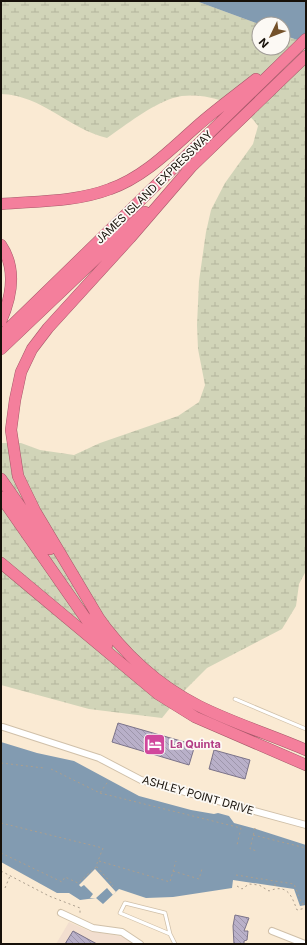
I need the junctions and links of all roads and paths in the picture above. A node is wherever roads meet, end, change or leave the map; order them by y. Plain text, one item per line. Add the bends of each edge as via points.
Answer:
1 (306, 38) edge
2 (297, 47) junction
3 (306, 56) edge
4 (192, 166) junction
5 (1, 204) edge
6 (1, 245) edge
7 (1, 321) edge
8 (1, 336) edge
9 (1, 349) edge
10 (1, 479) edge
11 (1, 497) edge
12 (1, 563) edge
13 (100, 620) junction
14 (139, 678) junction
15 (235, 699) dead end
16 (3, 727) dead end
17 (306, 729) edge
18 (306, 750) edge
19 (1, 764) edge
20 (306, 765) edge
21 (44, 768) dead end
22 (51, 769) dead end
23 (109, 780) dead end
24 (100, 793) junction
25 (1, 824) edge
26 (242, 825) dead end
27 (306, 825) edge
28 (241, 828) junction
29 (255, 828) dead end
30 (253, 834) junction
31 (237, 846) dead end
32 (306, 848) edge
33 (257, 851) dead end
34 (1, 853) edge
35 (98, 861) junction
36 (176, 861) dead end
37 (96, 866) junction
38 (202, 869) dead end
39 (1, 871) edge
40 (173, 871) junction
41 (11, 875) junction
42 (236, 875) dead end
43 (275, 881) junction
44 (237, 886) dead end
45 (274, 886) dead end
46 (111, 887) dead end
47 (5, 888) dead end
48 (306, 903) edge
49 (306, 908) edge
50 (61, 913) dead end
51 (74, 920) junction
52 (272, 931) dead end
53 (170, 934) junction
54 (140, 944) edge
55 (175, 944) edge
56 (305, 944) edge

1 - 2 highway, JAMES ISLAND EXPRESSWAY
2 - 5 highway via 136,176 111,189 92,195
2 - 8 highway, JAMES ISLAND EXPRESSWAY
3 - 4 highway, JAMES ISLAND EXPRESSWAY
4 - 9 highway, JAMES ISLAND EXPRESSWAY
4 - 13 highway via 48,328 32,350 21,372 15,400 11,430 18,476 35,511
6 - 7 highway via 12,271 9,300
10 - 13 highway
11 - 14 highway via 94,629
12 - 14 highway
13 - 18 highway via 121,647 142,667 188,700
14 - 20 highway via 181,709
15 - 17 lane
16 - 27 street, ASHLEY POINT DRIVE via 99,758 141,780
19 - 21 path
22 - 24 path
23 - 24 path
24 - 28 path
25 - 35 path via 103,848
26 - 28 path
28 - 31 path
29 - 30 path
30 - 32 path
30 - 33 path via 250,849
34 - 37 path via 62,882 65,877 78,883
35 - 37 path
35 - 40 path via 170,882
36 - 40 path
37 - 46 path via 113,885
38 - 40 path via 199,879
39 - 41 path
41 - 47 path
41 - 51 path via 49,896 80,908 78,917
42 - 43 path
43 - 45 path
43 - 48 path via 294,884 302,904
44 - 49 path via 242,889 249,884 259,885 269,891 274,889 289,892 297,910
50 - 51 street
51 - 54 street via 93,928 122,932
52 - 56 street
53 - 53 lane via 120,913 125,903 165,913
53 - 55 lane

